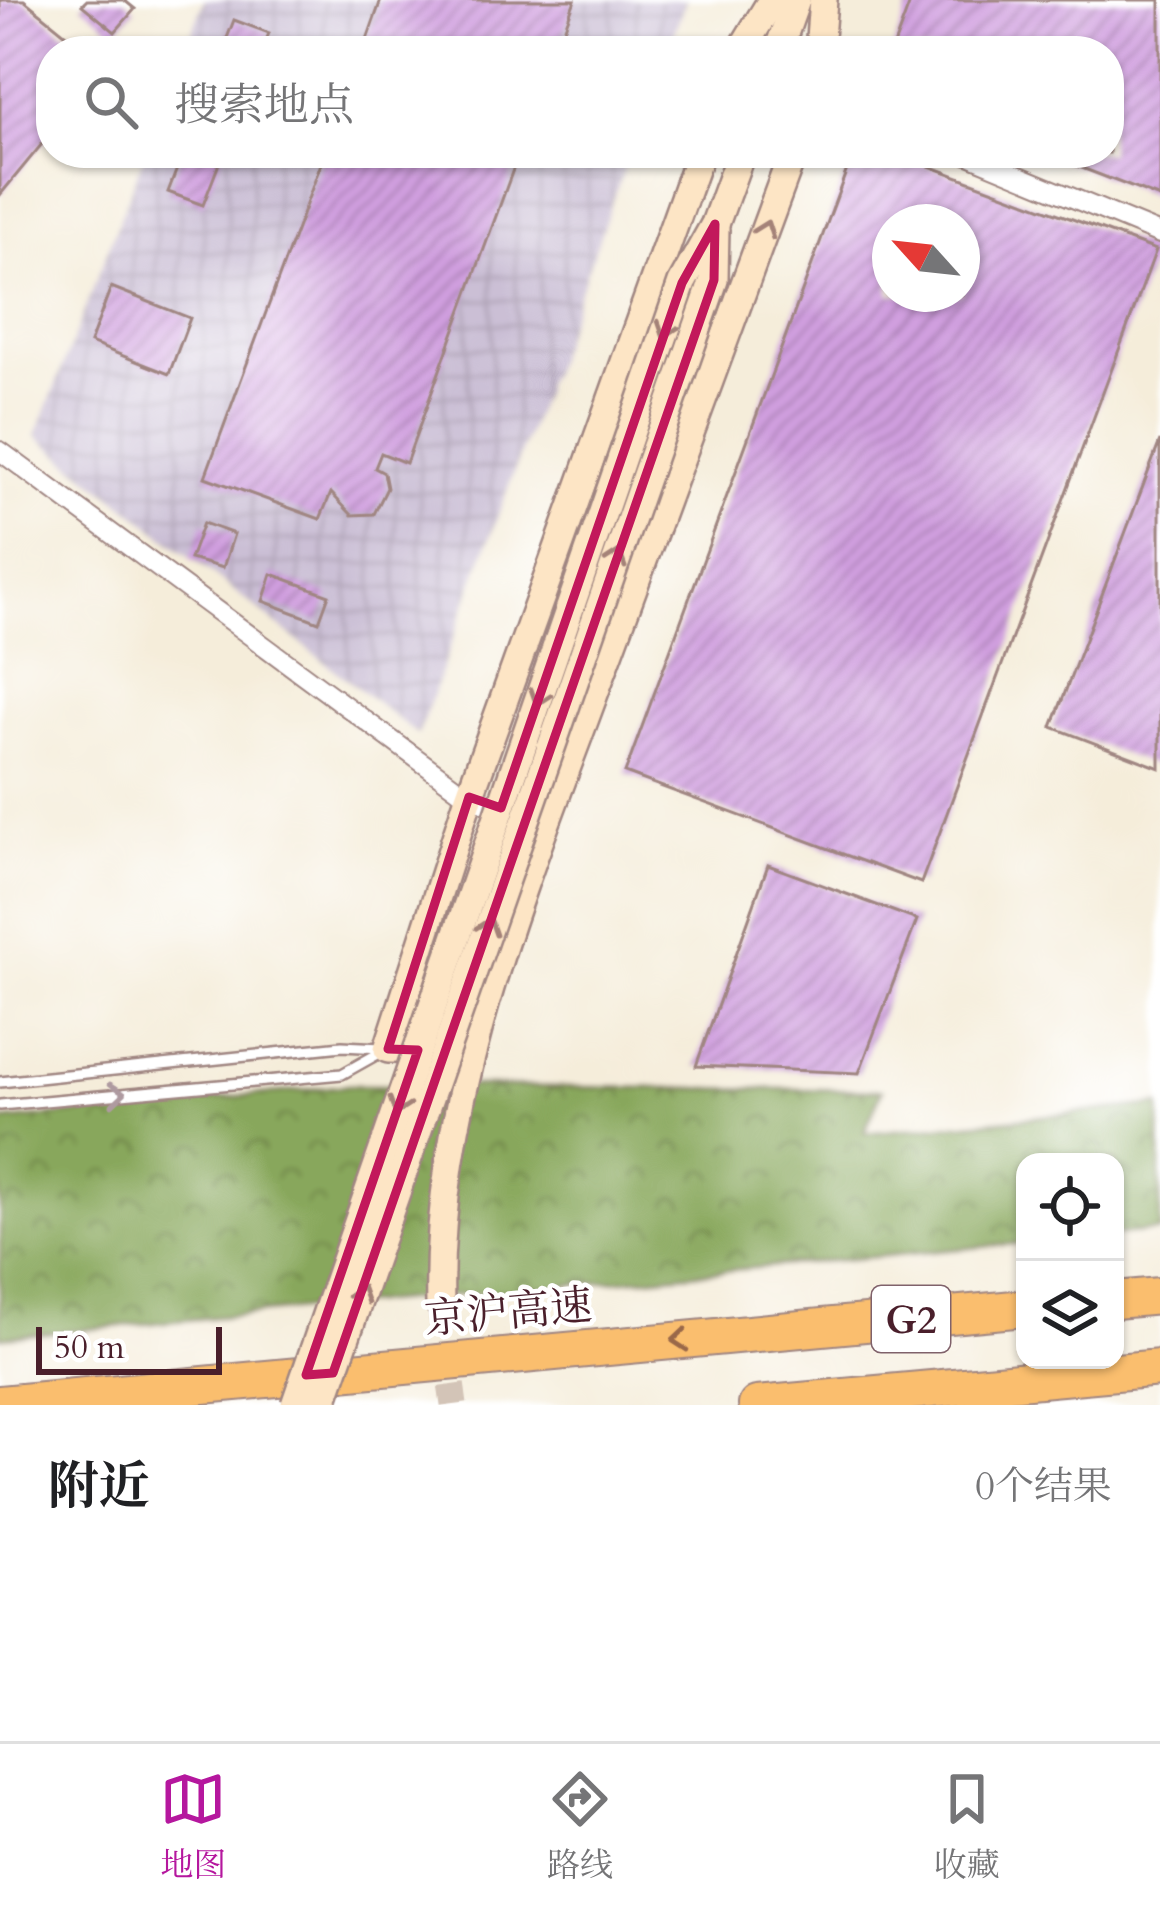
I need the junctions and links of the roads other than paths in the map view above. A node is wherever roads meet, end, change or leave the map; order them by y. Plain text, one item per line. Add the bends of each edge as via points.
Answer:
1 (772, 0) edge
2 (796, 0) edge
3 (823, 0) edge
4 (750, 36) edge
5 (783, 36) edge
6 (820, 36) edge
7 (695, 168) edge
8 (736, 168) edge
9 (787, 168) edge
10 (1000, 168) edge
11 (715, 224) junction
12 (1160, 234) edge
13 (0, 451) edge
14 (469, 797) junction
15 (546, 824) junction
16 (388, 1048) junction
17 (473, 1052) junction
18 (0, 1082) edge
19 (0, 1105) edge
20 (1160, 1295) edge
21 (1124, 1299) edge
22 (440, 1304) tunnel mouth
23 (1016, 1309) edge
24 (1160, 1368) edge
25 (0, 1404) edge
26 (296, 1405) edge
27 (322, 1405) edge
28 (758, 1405) edge

1 - 4 main road
2 - 5 main road
3 - 6 main road
7 - 14 main road
8 - 11 main road
15 -> 9 main road
10 - 12 street
11 -> 26 main road, bridge via 682,284
27 -> 11 main road, bridge via 714,280
13 - 14 street
14 - 15 street
14 - 16 main road
15 - 17 main road
16 - 17 main road
16 - 18 lane via 342,1046
19 -> 16 lane via 342,1074
17 - 22 main road via 442,1194
20 - 21 highway
23 -> 25 highway, 京沪高速 / G2
24 - 28 highway, G2

